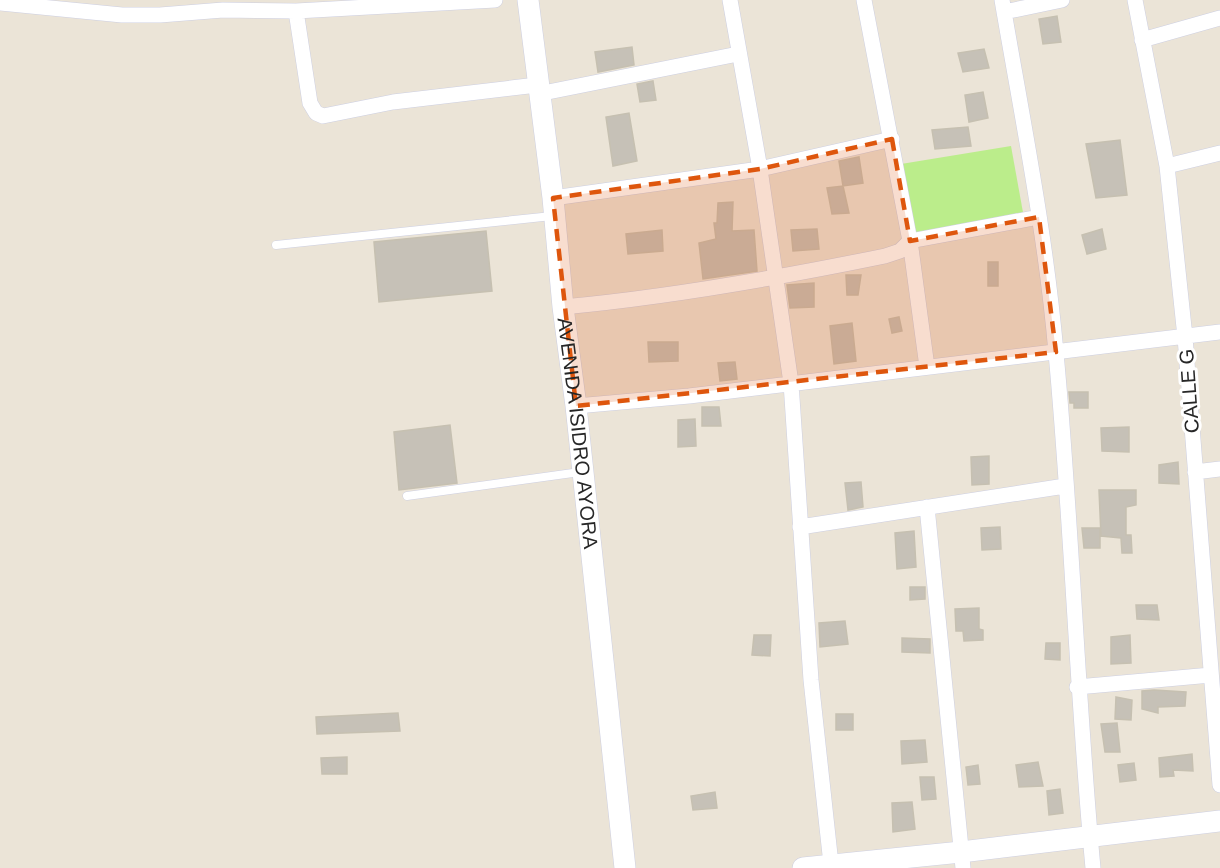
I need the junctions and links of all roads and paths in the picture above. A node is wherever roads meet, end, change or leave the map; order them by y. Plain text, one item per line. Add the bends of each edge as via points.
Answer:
1 (495, 0) edge
2 (528, 0) edge
3 (730, 0) edge
4 (864, 0) edge
5 (1062, 0) edge
6 (1135, 0) edge
7 (0, 3) edge
8 (263, 5) edge
9 (1003, 6) edge
10 (296, 11) junction
11 (1220, 18) edge
12 (1142, 40) junction
13 (738, 54) junction
14 (538, 90) junction
15 (892, 139) junction
16 (1220, 153) edge
17 (1167, 166) junction
18 (760, 169) junction
19 (554, 207) junction
20 (1039, 218) junction
21 (910, 241) junction
22 (276, 245) dead end
23 (775, 278) junction
24 (562, 307) junction
25 (1220, 332) edge
26 (1185, 337) junction
27 (1056, 352) junction
28 (927, 367) junction
29 (791, 383) junction
30 (576, 406) junction
31 (1220, 469) edge
32 (582, 472) junction
33 (1195, 472) junction
34 (1065, 486) junction
35 (407, 496) dead end
36 (927, 507) junction
37 (800, 527) junction
38 (1211, 675) junction
39 (1077, 687) junction
40 (1220, 785) edge
41 (1220, 821) edge
42 (1090, 837) junction
43 (962, 860) edge
44 (816, 867) edge
45 (626, 868) edge
46 (1093, 868) edge

1 - 10 street
2 - 14 street, AVENIDA ISIDRO AYORA
3 - 13 street
4 - 15 street
5 - 9 street
6 - 12 street, CALLE G
7 - 8 street via 137,15
8 - 10 street
9 - 20 street
10 - 14 street via 310,103 323,116 393,102
11 - 12 street
12 - 17 street, CALLE G
13 - 14 street
13 - 18 street
14 - 19 street, AVENIDA ISIDRO AYORA
15 - 18 street
15 - 21 street
16 - 17 street
17 - 26 street, CALLE G
18 - 19 street
18 - 23 street
19 - 22 lane
19 - 24 street, AVENIDA ISIDRO AYORA
20 - 21 street
20 - 27 street
21 - 23 street via 900,251 885,256
21 - 28 street
23 - 24 street
23 - 29 street
24 - 30 street, AVENIDA ISIDRO AYORA
25 - 26 street
26 - 27 street
26 - 33 street, CALLE G
27 - 28 street
27 - 34 street
28 - 29 street
29 - 30 street
29 - 37 street
30 - 32 street, AVENIDA ISIDRO AYORA
31 - 33 street
32 - 35 lane
32 - 45 street, AVENIDA ISIDRO AYORA
33 - 38 street, CALLE G
34 - 36 street
34 - 39 street
36 - 37 street
36 - 43 street
37 - 44 street via 811,680
38 - 39 street
38 - 40 street, CALLE G
39 - 42 street
41 - 42 street
42 - 43 street
42 - 46 street
43 - 44 street

